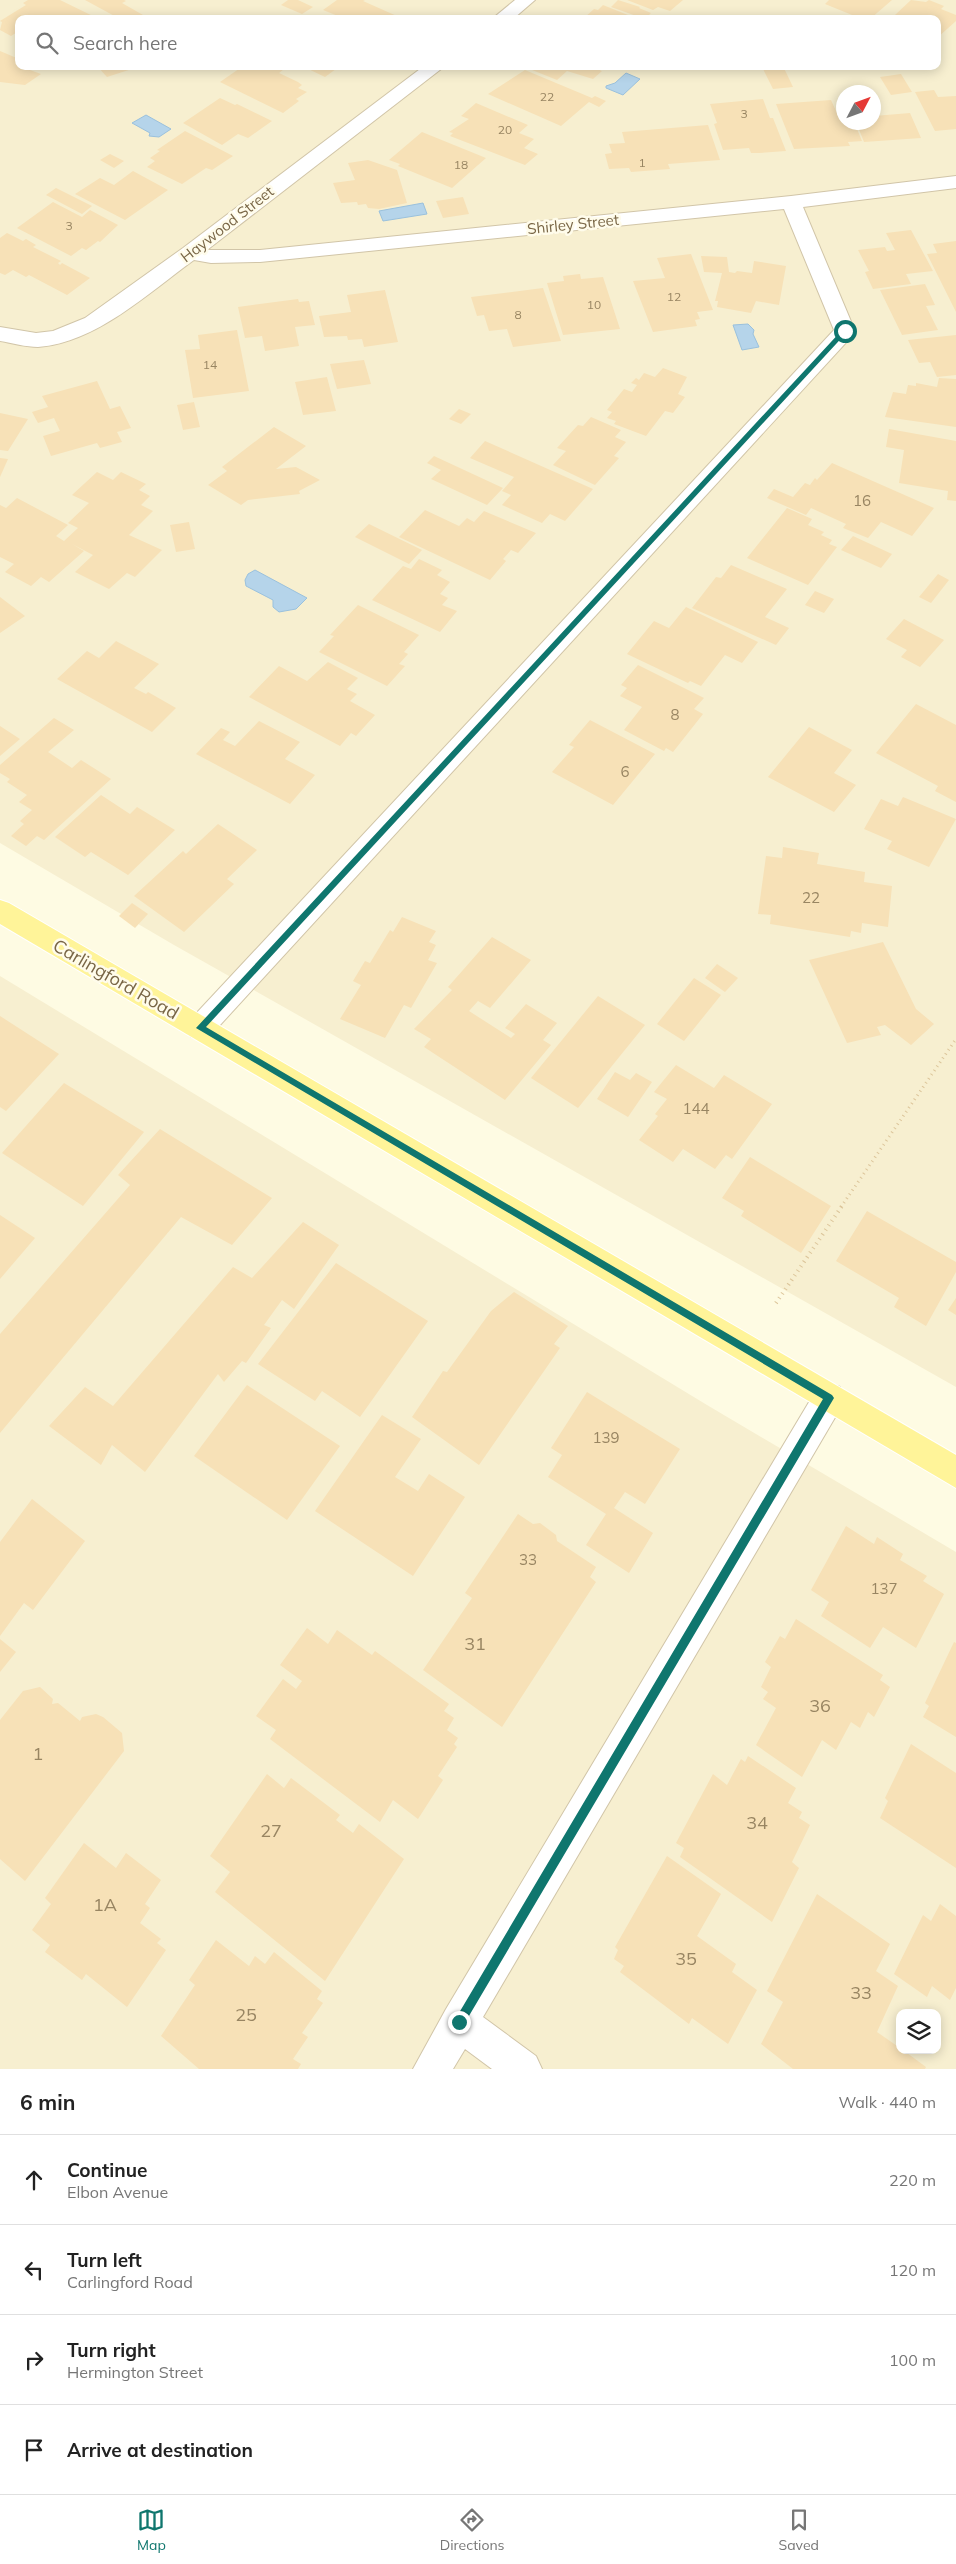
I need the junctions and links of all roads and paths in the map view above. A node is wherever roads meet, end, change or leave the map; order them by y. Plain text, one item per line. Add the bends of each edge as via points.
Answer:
1 (526, 0) edge
2 (506, 15) edge
3 (431, 70) edge
4 (956, 182) edge
5 (791, 202) junction
6 (190, 253) junction
7 (0, 334) edge
8 (0, 911) edge
9 (200, 1028) junction
10 (956, 1039) edge
11 (776, 1303) dead end
12 (829, 1398) junction
13 (956, 1472) edge
14 (459, 2022) junction
15 (432, 2069) edge
16 (524, 2069) edge

1 - 2 street
3 - 6 street, Haywood Street
4 - 5 street, Shirley Street
5 - 6 street, Shirley Street via 260,256 211,257
5 - 9 street via 845,331
6 - 7 street, Haywood Street via 88,325 36,340
8 - 9 main road, Carlingford Road
9 - 12 main road, Carlingford Road
10 - 11 path
12 - 13 main road, Carlingford Road
12 - 14 street
14 - 15 street
14 - 16 street

